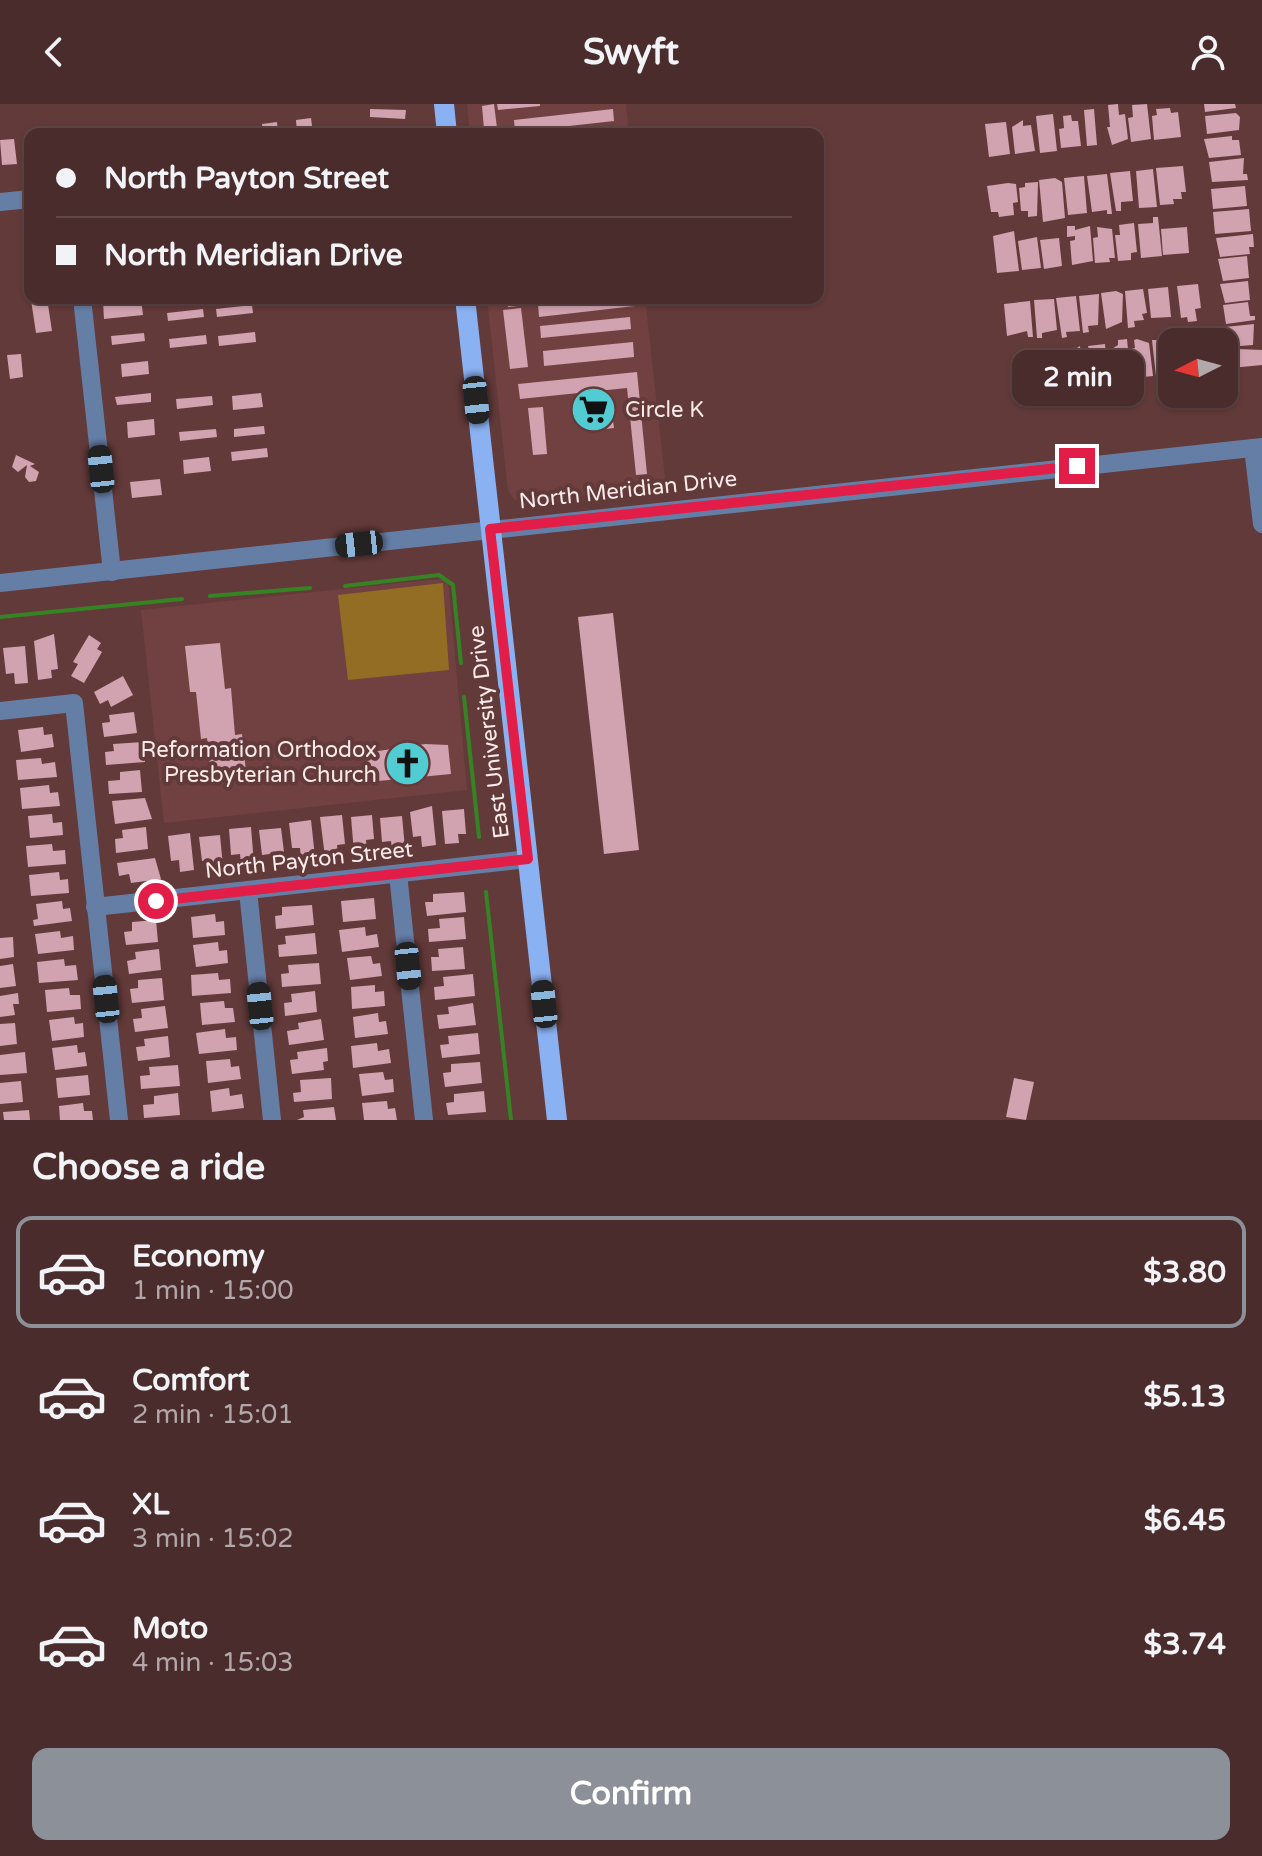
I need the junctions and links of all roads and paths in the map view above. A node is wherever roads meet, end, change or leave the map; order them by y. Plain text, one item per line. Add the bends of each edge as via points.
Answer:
1 (444, 104) edge
2 (446, 128) edge
3 (24, 200) edge
4 (0, 202) edge
5 (83, 304) edge
6 (466, 304) edge
7 (1258, 447) edge
8 (1262, 524) edge
9 (490, 529) junction
10 (112, 572) junction
11 (0, 583) edge
12 (0, 711) edge
13 (528, 859) junction
14 (398, 874) junction
15 (248, 891) junction
16 (95, 907) junction
17 (119, 1120) edge
18 (272, 1120) edge
19 (424, 1120) edge
20 (557, 1120) edge

1 - 2 main road
3 - 4 street
5 - 10 street
6 - 9 main road, East University Drive
7 - 8 street
7 - 9 street, North Meridian Drive
9 - 10 street, North Meridian Drive
9 - 13 main road, East University Drive
10 - 11 street, North Meridian Drive
12 - 16 street via 74,703
13 - 14 street, North Payton Street
13 - 20 main road, East University Drive
14 - 15 street, North Payton Street
14 - 19 street
15 - 16 street, North Payton Street
15 - 18 street
16 - 17 street

